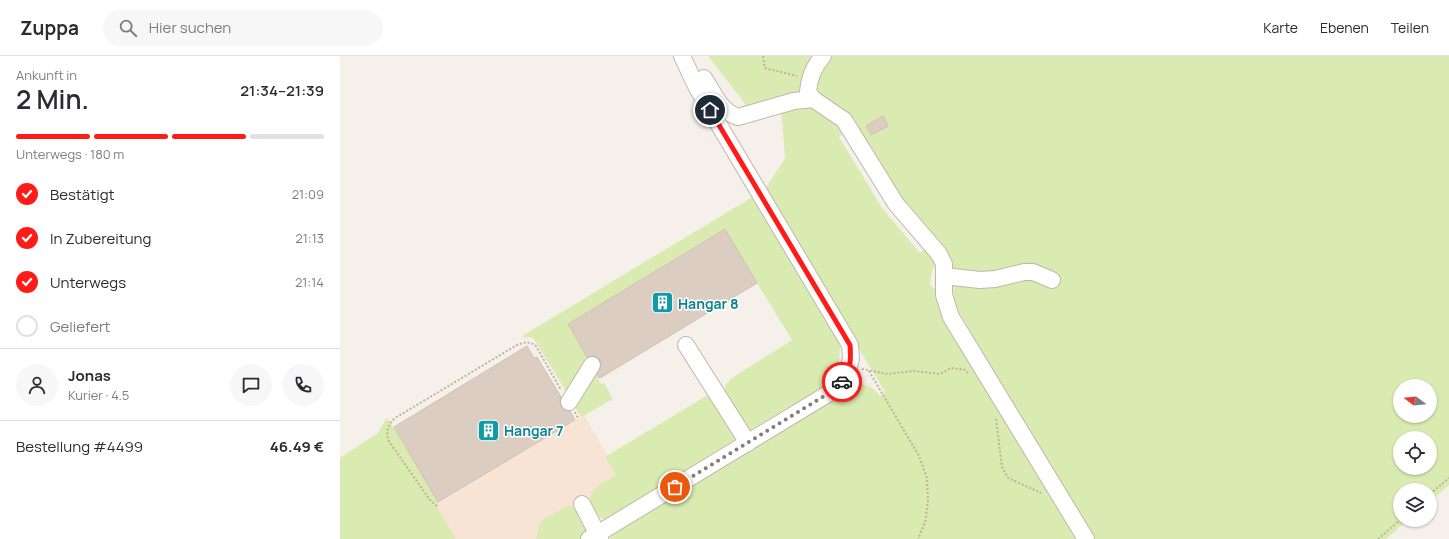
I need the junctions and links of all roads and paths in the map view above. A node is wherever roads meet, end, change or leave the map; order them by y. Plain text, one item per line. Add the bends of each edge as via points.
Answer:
1 (682, 56) edge
2 (693, 56) edge
3 (763, 56) edge
4 (823, 56) edge
5 (809, 79) junction
6 (813, 99) junction
7 (944, 276) junction
8 (1052, 280) dead end
9 (686, 345) dead end
10 (592, 365) dead end
11 (849, 366) junction
12 (869, 371) junction
13 (970, 374) dead end
14 (569, 402) junction
15 (996, 417) dead end
16 (578, 418) dead end
17 (748, 443) junction
18 (1449, 478) edge
19 (1437, 488) edge
20 (1042, 494) dead end
21 (582, 504) dead end
22 (437, 506) dead end
23 (1393, 526) edge
24 (596, 537) edge
25 (918, 539) edge
26 (1086, 539) edge
27 (1378, 539) edge

1 - 11 lane via 697,88 850,345
2 - 6 lane via 701,74 730,115 738,117 794,101
3 - 5 path via 765,68
4 - 5 lane
5 - 6 lane via 808,92
6 - 7 lane via 844,120 896,204 939,254 944,264
7 - 8 lane via 980,280 1033,272
7 - 26 lane via 944,295 951,317
9 - 17 lane
10 - 14 lane
11 - 12 path
11 - 17 lane via 847,377 831,392
12 - 13 path via 888,374 913,371 940,374 951,368 965,370
12 - 25 path via 919,456 927,478 928,501 925,523
14 - 16 path
14 - 22 path via 536,346 524,342 395,418 388,425 388,440 430,500
15 - 20 path via 1002,467 1008,478
17 - 24 lane
18 - 19 path
21 - 24 lane
23 - 27 path

